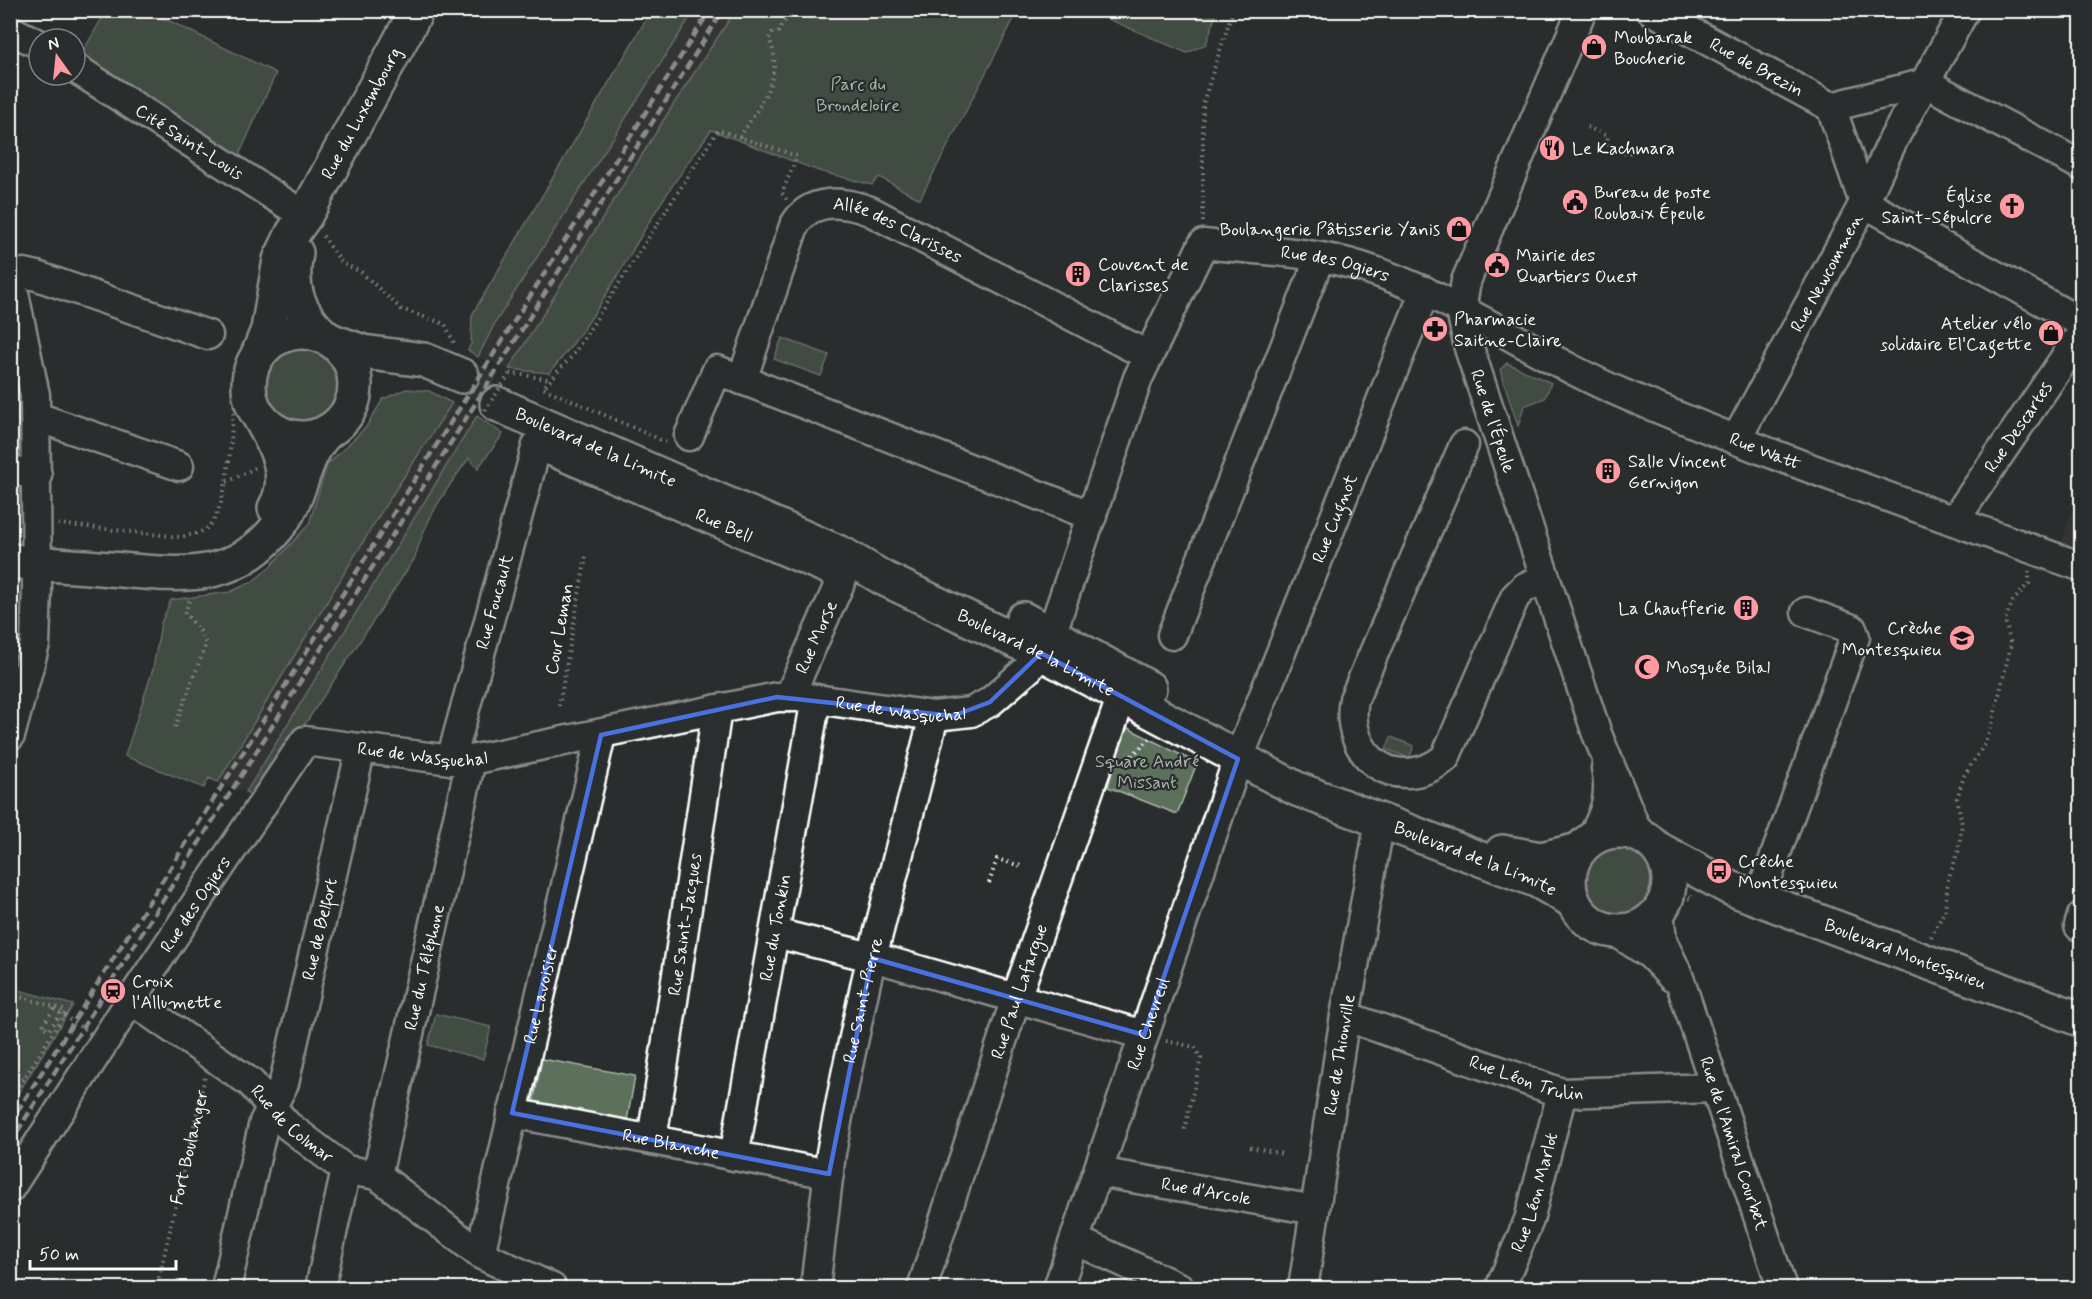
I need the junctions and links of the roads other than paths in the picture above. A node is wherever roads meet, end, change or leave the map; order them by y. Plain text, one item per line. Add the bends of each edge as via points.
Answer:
1 (1582, 10) edge
2 (1651, 10) edge
3 (1965, 10) edge
4 (410, 13) edge
5 (10, 30) edge
6 (27, 38) edge
7 (87, 75) edge
8 (1926, 83) junction
9 (1831, 107) junction
10 (2082, 166) edge
11 (1864, 203) junction
12 (308, 210) junction
13 (1203, 244) joint
14 (1320, 257) junction
15 (11, 274) edge
16 (1425, 291) junction
17 (1461, 310) junction
18 (2082, 323) edge
19 (2082, 333) edge
20 (208, 335) dead end
21 (328, 339) junction
22 (1149, 356) junction
23 (257, 357) junction
24 (742, 380) junction
25 (498, 396) tunnel mouth
26 (247, 409) junction
27 (37, 417) junction
28 (338, 421) junction
29 (1737, 438) junction
30 (682, 441) road end
31 (537, 445) joint
32 (1464, 445) dead end
33 (179, 466) dead end
34 (24, 472) edge
35 (1092, 516) junction
36 (1954, 521) junction
37 (27, 546) edge
38 (2082, 567) edge
39 (843, 576) joint
40 (1546, 580) junction
41 (1806, 612) dead end
42 (1172, 635) dead end
43 (1047, 643) junction
44 (802, 698) junction
45 (1121, 698) junction
46 (717, 709) junction
47 (934, 716) junction
48 (13, 720) edge
49 (1598, 734) junction
50 (601, 735) junction
51 (305, 741) joint
52 (361, 748) junction
53 (1241, 752) junction
54 (461, 760) junction
55 (1380, 822) junction
56 (1651, 843) junction
57 (1585, 844) junction
58 (1744, 894) junction
59 (1573, 902) junction
60 (1662, 907) junction
61 (1615, 931) junction
62 (775, 933) junction
63 (872, 958) junction
64 (1016, 998) junction
65 (131, 1000) junction
66 (1685, 1000) junction
67 (1346, 1016) junction
68 (2082, 1020) edge
69 (1144, 1035) junction
70 (1715, 1088) junction
71 (1562, 1094) junction
72 (272, 1107) junction
73 (512, 1113) junction
74 (652, 1140) junction
75 (734, 1156) junction
76 (346, 1170) junction
77 (1098, 1172) junction
78 (829, 1174) junction
79 (377, 1175) junction
80 (10, 1188) edge
81 (1315, 1210) junction
82 (1074, 1240) junction
83 (480, 1254) junction
84 (226, 1288) edge
85 (320, 1288) edge
86 (552, 1288) edge
87 (815, 1288) edge
88 (922, 1288) edge
89 (1058, 1288) edge
90 (1180, 1288) edge
91 (1303, 1288) edge
92 (1500, 1288) edge
93 (1782, 1288) edge

1 - 17 street, Rue de l'Épeule via 1466,281
2 - 9 street, Rue de Brezin
3 - 8 street, Rue Newcommen
4 - 12 main road, Rue du Luxembourg
5 - 6 street
7 - 12 street, Cité Saint-Louis
8 - 9 street
8 - 10 street
8 - 11 street, Rue Newcommen via 1893,140
9 - 11 street
11 - 18 street
11 - 29 street, Rue Newcommen
12 - 21 main road, Rue du Luxembourg via 294,263 293,285 304,314
12 - 23 main road, Rue du Luxembourg via 280,260 268,330
13 - 14 street, Rue des Ogiers
13 - 22 street, Rue de Wasquehal
14 - 16 street, Rue des Ogiers via 1364,267
14 - 42 street
15 - 20 street via 36,276
15 - 27 street
16 - 17 street, Rue des Ogiers
16 - 53 street, Rue Cugnot
17 - 29 street, Rue Watt via 1574,372
17 - 40 street, Rue de l'Épeule via 1469,348
19 - 36 street, Rue Descartes
21 - 23 main road via 305,332 286,334 269,343
21 - 28 main road via 345,354 355,374 355,392
21 - 28 main road via 363,352 424,360 458,370 385,375 367,388
22 - 24 street, Allée des Clarisses via 859,207 824,204 806,211 790,236
22 - 35 street, Rue de Wasquehal
23 - 26 main road via 250,371 252,405
24 - 30 street via 717,370
24 - 35 street
25 - 43 main road, Boulevard de la Limite via 989,603
26 - 28 main road via 275,431 292,437 310,438
26 - 37 main road via 279,456 284,477 279,501 265,522 239,543 214,555 185,561
27 - 33 street
27 - 34 street
28 - 37 main road via 309,455 284,519 265,542 235,563 190,575
29 - 36 street, Rue Watt
31 - 39 street, Rue Bell
31 - 54 street, Rue Foucault
32 - 40 street via 1354,699 1352,724 1358,745 1375,764 1397,773 1424,771 1445,758 1515,597 1525,587
34 - 37 street
35 - 43 street, Rue de Wasquehal
36 - 38 street, Rue Watt
37 - 48 street via 35,644
39 - 44 street, Rue Morse
40 - 49 street, Rue de l'Épeule
41 - 58 street via 1852,629 1855,638 1798,800
43 - 45 main road, Boulevard de la Limite
43 - 47 street, Rue de Wasquehal via 1020,677 990,702 971,712
43 - 53 main road, Boulevard de la Limite
44 - 46 street, Rue de Wasquehal
44 - 47 street, Rue de Wasquehal
44 - 62 street, Rue du Tonkin
45 - 53 main road, Boulevard de la Limite via 1168,723
45 - 64 street, Rue Paul Lafargue
46 - 50 street, Rue de Wasquehal
46 - 74 street, Rue Saint-Jacques
47 - 63 street, Rue Saint-Pierre
49 - 56 street, Rue de l'Épeule via 1634,824
49 - 57 street, Rue de l'Épeule via 1609,796 1602,818
50 - 54 street, Rue de Wasquehal
50 - 73 street, Rue Lavoisier
51 - 52 street, Rue de Wasquehal
51 - 65 street, Rue des Ogiers
52 - 54 street, Rue de Wasquehal
52 - 72 street, Rue de Belfort via 284,1083
53 - 55 main road, Boulevard de la Limite via 1297,789
53 - 57 main road, Boulevard de la Limite via 1500,851 1541,859
53 - 69 street, Rue Chevreul
54 - 79 street, Rue du Téléphone
55 - 59 main road, Boulevard de la Limite via 1536,880
55 - 67 street, Rue de Thionville
56 - 57 main road via 1616,830
56 - 58 main road, Boulevard Montesquieu
56 - 60 main road via 1670,875
57 - 59 main road via 1573,861 1569,878
58 - 60 main road, Boulevard Montesquieu via 1699,887
58 - 68 main road, Boulevard Montesquieu
59 - 61 main road via 1592,924
60 - 61 main road via 1639,927
60 - 66 street, Rue de l'Amiral Courbet via 1662,941 1676,968
61 - 66 street, Rue de l'Amiral Courbet via 1665,968
62 - 63 street
62 - 75 street, Rue du Tonkin
63 - 64 street
63 - 78 street, Rue Saint-Pierre
64 - 69 street
64 - 88 street, Rue Paul Lafargue
65 - 72 street, Rue de Colmar via 251,1083
65 - 80 street, Rue des Ogiers
66 - 70 street, Rue de l'Amiral Courbet
67 - 71 street, Rue Léon Trulin
67 - 81 street, Rue de Thionville
69 - 77 street, Rue Chevreul
70 - 71 street, Rue Léon Trulin
70 - 93 street, Rue de l'Amiral Courbet
71 - 92 street, Rue Léon Marlot via 1529,1220
72 - 76 street, Rue de Colmar via 286,1125
72 - 84 street via 264,1122
73 - 74 street, Rue Blanche
73 - 83 street, Rue Lavoisier
74 - 75 street, Rue Blanche
75 - 78 street, Rue Blanche
76 - 79 street, Rue de Colmar
76 - 85 street
77 - 81 street, Rue d'Arcole
77 - 82 street, Rue Chevreul
78 - 87 street, Rue Saint-Pierre
79 - 83 street, Rue de Colmar
81 - 91 street, Rue de Thionville
82 - 89 street, Rue Chevreul
82 - 90 street
83 - 86 street, Rue de Colmar

